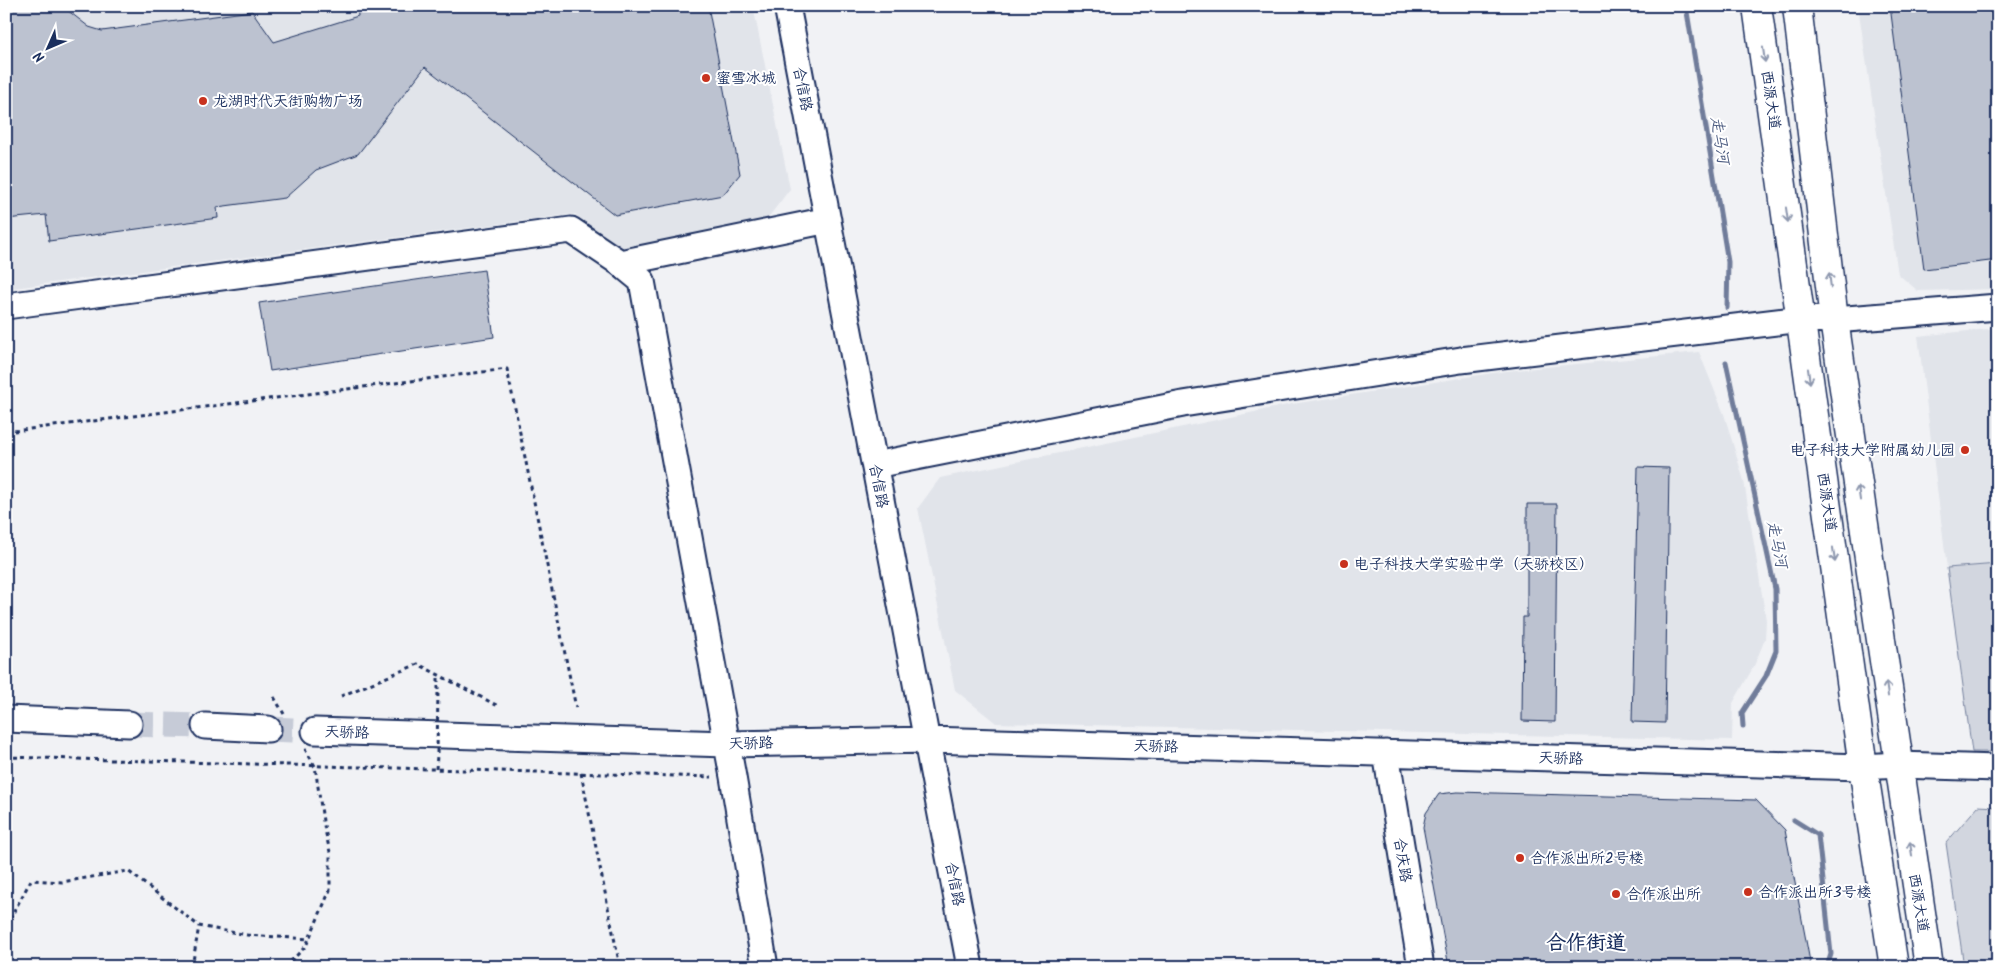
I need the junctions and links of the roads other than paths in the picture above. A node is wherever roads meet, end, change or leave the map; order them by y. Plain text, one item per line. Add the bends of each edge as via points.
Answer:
1 (787, 6) edge
2 (1757, 6) edge
3 (1797, 6) edge
4 (828, 220) junction
5 (620, 263) junction
6 (6, 306) edge
7 (1998, 307) edge
8 (1802, 319) junction
9 (1834, 320) junction
10 (875, 465) junction
11 (6, 719) edge
12 (276, 722) tunnel mouth
13 (129, 724) tunnel mouth
14 (205, 726) tunnel mouth
15 (310, 740) tunnel mouth
16 (928, 740) junction
17 (727, 744) junction
18 (1386, 753) junction
19 (1898, 765) junction
20 (1863, 767) junction
21 (1998, 768) edge
22 (765, 967) edge
23 (970, 967) edge
24 (1421, 967) edge
25 (1894, 967) edge
26 (1929, 967) edge

1 - 4 street, 合信路
2 -> 8 main road, 西源大道
9 -> 3 main road, 西源大道
4 - 5 street
4 - 10 street, 合信路
5 - 6 street via 571,230
5 - 17 street via 642,281
7 - 9 street
8 - 9 street
8 - 10 street via 1451,361 1183,404
8 -> 20 main road, 西源大道
19 -> 9 main road, 西源大道
10 - 16 street, 合信路
11 - 13 street
12 - 14 street
15 - 17 street, 天骄路
16 - 17 street, 天骄路
16 - 18 street, 天骄路
16 - 23 street, 合信路
17 - 22 street
18 - 20 street, 天骄路
18 - 24 street, 合庆路
19 - 20 street, 天骄路
19 - 21 street, 天骄路
26 -> 19 main road, 西源大道
20 - 25 main road, 西源大道

